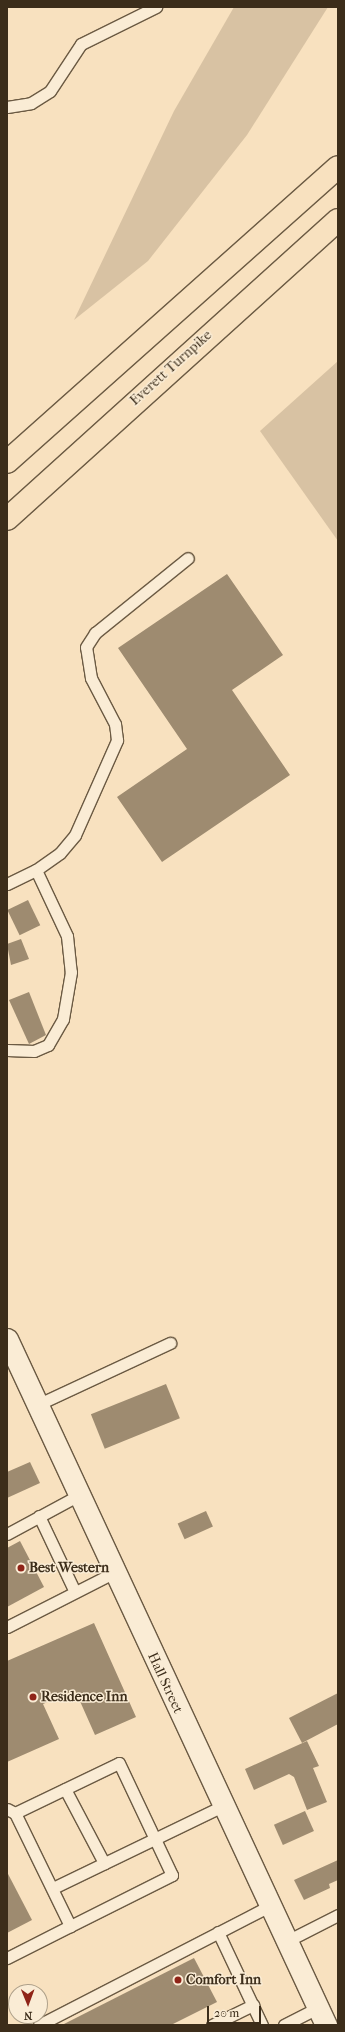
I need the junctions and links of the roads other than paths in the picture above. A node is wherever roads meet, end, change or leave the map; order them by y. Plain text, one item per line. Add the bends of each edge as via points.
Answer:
1 (156, 7) edge
2 (7, 107) edge
3 (338, 158) edge
4 (338, 167) edge
5 (291, 209) junction
6 (338, 220) edge
7 (7, 462) edge
8 (7, 519) edge
9 (188, 558) dead end
10 (36, 870) junction
11 (7, 884) edge
12 (7, 1050) edge
13 (7, 1339) edge
14 (170, 1343) dead end
15 (37, 1404) junction
16 (79, 1495) junction
17 (39, 1516) junction
18 (7, 1534) edge
19 (115, 1572) junction
20 (75, 1592) junction
21 (7, 1627) edge
22 (65, 1789) junction
23 (223, 1806) junction
24 (11, 1811) edge
25 (155, 1838) junction
26 (104, 1863) junction
27 (53, 1888) junction
28 (270, 1906) junction
29 (338, 1915) edge
30 (70, 1926) junction
31 (218, 1932) junction
32 (287, 1941) junction
33 (7, 1958) edge
34 (253, 2005) junction
35 (322, 2016) edge
36 (39, 2025) edge
37 (212, 2025) edge
38 (262, 2025) edge
39 (284, 2025) edge

1 - 2 lane via 81,44 50,92 31,103
3 - 5 highway
4 - 5 highway
5 - 7 highway
6 - 8 highway, Everett Turnpike
9 - 10 lane via 95,633 86,647 91,678 115,724 117,740 75,835 60,853
10 - 11 lane
10 - 12 lane via 67,936 71,972 63,1019 48,1045 34,1050
13 - 15 street, Hall Street
14 - 15 lane
15 - 16 street, Hall Street
16 - 17 lane
16 - 19 street, Hall Street
17 - 18 lane
17 - 20 lane
19 - 20 lane
19 - 23 street, Hall Street
20 - 21 lane
22 - 24 lane
22 - 25 lane via 119,1762
22 - 26 lane
23 - 25 lane
23 - 28 street, Hall Street
24 - 27 lane
25 - 26 lane
25 - 30 lane via 172,1875
26 - 27 lane
27 - 30 lane
28 - 31 lane
28 - 32 street, Hall Street
29 - 32 lane
30 - 33 lane
31 - 34 lane
31 - 36 lane
32 - 35 street, Hall Street
34 - 37 lane
34 - 38 lane
35 - 39 lane

